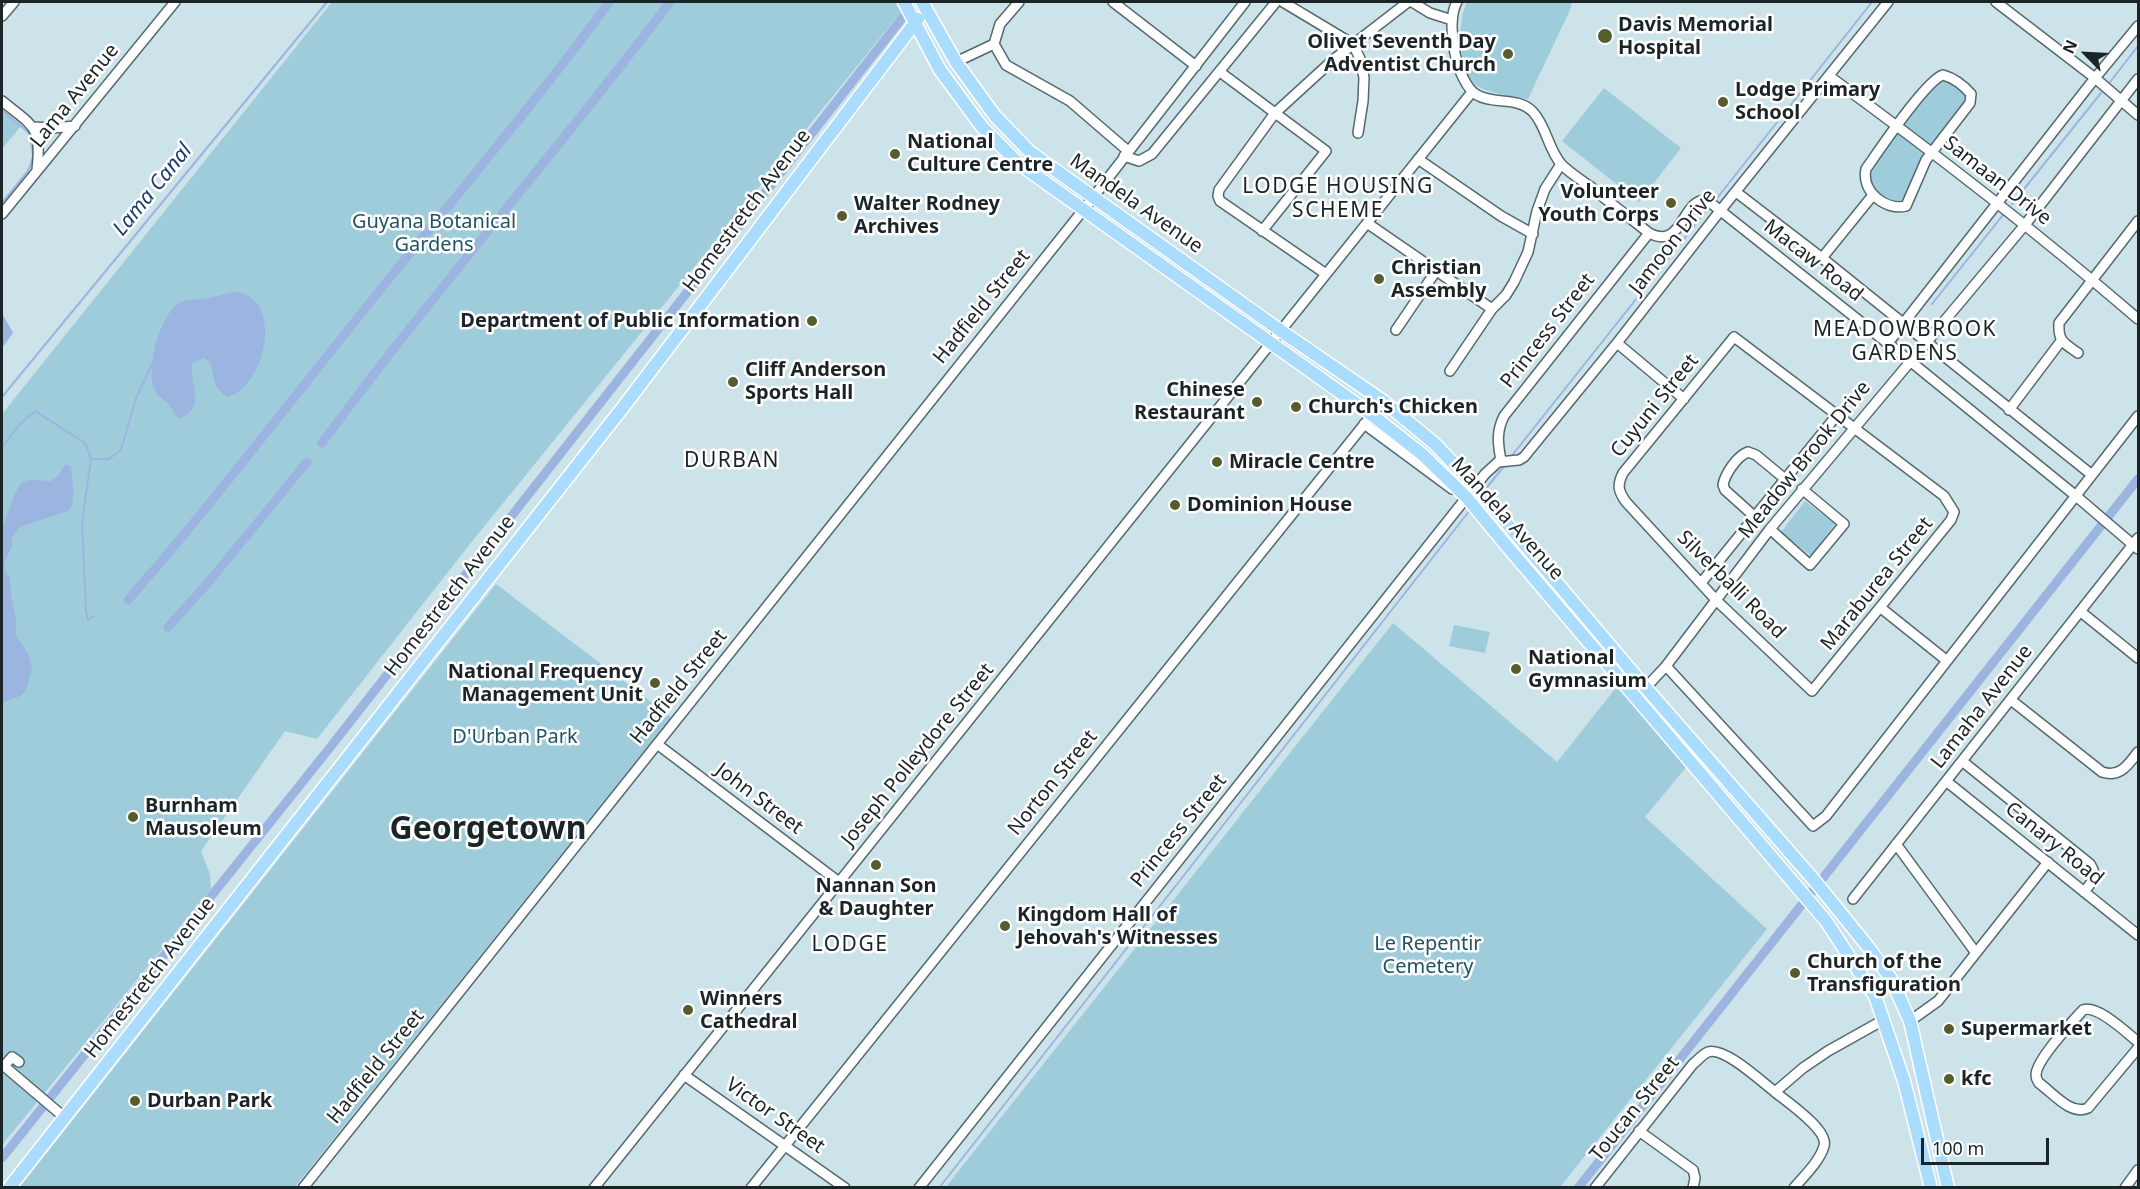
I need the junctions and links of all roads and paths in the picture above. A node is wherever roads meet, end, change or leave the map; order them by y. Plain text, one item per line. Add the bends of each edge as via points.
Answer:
1 (14, 2) edge
2 (175, 2) edge
3 (904, 2) edge
4 (1019, 2) edge
5 (1113, 2) edge
6 (1245, 2) edge
7 (1276, 2) edge
8 (1283, 2) edge
9 (1410, 2) edge
10 (1457, 2) edge
11 (1888, 2) edge
12 (1996, 2) edge
13 (927, 4) edge
14 (2, 16) edge
15 (1452, 20) junction
16 (915, 23) junction
17 (2139, 26) edge
18 (994, 44) junction
19 (1353, 44) junction
20 (956, 62) junction
21 (1196, 66) junction
22 (1220, 72) junction
23 (1829, 76) junction
24 (2095, 78) junction
25 (2139, 79) edge
26 (1472, 92) junction
27 (2, 101) edge
28 (2122, 101) junction
29 (1275, 113) junction
30 (2139, 115) edge
31 (1896, 125) junction
32 (75, 126) junction
33 (33, 127) junction
34 (1358, 134) dead end
35 (1932, 153) junction
36 (1126, 154) junction
37 (1418, 159) junction
38 (1561, 164) junction
39 (37, 171) junction
40 (1736, 192) junction
41 (1873, 195) junction
42 (1093, 197) junction
43 (1997, 204) junction
44 (1714, 206) junction
45 (1084, 210) junction
46 (2, 214) edge
47 (2139, 221) edge
48 (1367, 223) junction
49 (2024, 226) junction
50 (1262, 231) junction
51 (1649, 233) junction
52 (1533, 234) junction
53 (1822, 258) junction
54 (1436, 271) junction
55 (1326, 274) junction
56 (2092, 280) junction
57 (1492, 309) junction
58 (2139, 319) edge
59 (1904, 323) junction
60 (1396, 330) dead end
61 (1281, 331) junction
62 (2061, 341) junction
63 (1926, 342) junction
64 (1617, 343) junction
65 (1888, 343) junction
66 (1271, 344) junction
67 (2079, 353) dead end
68 (1910, 361) junction
69 (1450, 371) dead end
70 (1684, 399) junction
71 (1383, 401) junction
72 (2009, 410) junction
73 (1838, 415) junction
74 (2139, 416) edge
75 (1368, 420) junction
76 (1853, 427) junction
77 (1503, 461) junction
78 (2092, 475) junction
79 (1785, 479) junction
80 (1802, 489) junction
81 (1480, 492) junction
82 (2076, 496) junction
83 (1470, 501) junction
84 (1626, 502) joint
85 (1755, 517) junction
86 (1770, 529) junction
87 (2137, 544) edge
88 (1701, 583) junction
89 (1717, 601) junction
90 (1881, 608) junction
91 (2081, 612) junction
92 (2139, 658) edge
93 (1946, 660) junction
94 (1666, 666) junction
95 (1812, 691) joint
96 (1642, 692) junction
97 (2010, 700) junction
98 (657, 744) junction
99 (2139, 752) edge
100 (1962, 761) junction
101 (1946, 781) junction
102 (1896, 844) junction
103 (2048, 862) junction
104 (839, 882) junction
105 (2084, 892) junction
106 (1853, 899) dead end
107 (2139, 935) edge
108 (1976, 953) junction
109 (1910, 1021) junction
110 (1885, 1023) junction
111 (2139, 1042) edge
112 (2139, 1048) edge
113 (19, 1062) dead end
114 (684, 1075) junction
115 (1775, 1092) junction
116 (64, 1117) junction
117 (1639, 1131) junction
118 (785, 1145) junction
119 (2139, 1170) edge
120 (9, 1188) edge
121 (303, 1188) edge
122 (594, 1188) edge
123 (751, 1188) edge
124 (845, 1188) edge
125 (919, 1188) edge
126 (1595, 1188) edge
127 (1693, 1188) edge
128 (1794, 1188) edge
129 (1931, 1188) edge
130 (1948, 1188) edge
131 (2125, 1188) edge

1 - 14 street
2 - 32 street, Lama Avenue
3 - 16 main road, Mandela Avenue
4 - 18 street via 1000,24
5 - 21 street
6 - 21 street
7 - 22 street
8 - 19 street
9 - 15 street
9 - 19 street
10 - 15 street
11 - 23 street, Jamoon Drive
12 - 24 street
13 - 16 main road, Homestretch Avenue
13 - 20 main road, Mandela Avenue
15 - 26 street via 1458,67
16 - 45 main road, Mandela Avenue via 940,70 982,127 1018,163
16 - 116 main road, Homestretch Avenue via 624,406
17 - 24 street
18 - 20 street
18 - 36 street via 1006,65 1070,101
19 - 29 street
19 - 34 street via 1364,78
20 - 42 main road, Mandela Avenue via 995,116 1030,152
21 - 36 street
22 - 29 street
22 - 36 street via 1152,154 1139,161
23 - 31 street, Samaan Drive
23 - 40 street, Jamoon Drive
24 - 28 street
24 - 43 street
25 - 28 street, Meadow Brook Drive
26 - 37 street
26 - 38 street via 1517,103 1532,111
27 - 33 street
28 - 30 street
28 - 49 street, Meadow Brook Drive
29 - 50 street via 1218,193 1220,201
29 - 50 street via 1326,151
31 - 35 street, Samaan Drive
31 - 35 street via 1938,77 1949,77 1966,89 1971,94 1970,103
31 - 41 street via 1866,169 1864,177
32 - 33 street
32 - 39 street, Lama Avenue
33 - 39 street via 38,142
35 - 41 street via 1906,206 1890,205
35 - 43 street, Samaan Drive
36 - 42 street
37 - 48 street
37 - 52 street
38 - 51 street
38 - 52 street via 1545,189
39 - 46 street, Lama Avenue
40 - 44 street, Jamoon Drive
40 - 53 street
41 - 53 street
42 - 45 street, Hadfield Street
42 - 61 main road, Mandela Avenue
43 - 49 street, Samaan Drive
43 - 59 street
44 - 51 street via 1701,200 1696,203 1669,237
44 - 64 street, Jamoon Drive
44 - 65 street, Macaw Road
45 - 66 main road, Mandela Avenue
45 - 98 street, Hadfield Street
47 - 56 street
48 - 54 street
48 - 55 street
49 - 56 street, Samaan Drive
49 - 63 street, Meadow Brook Drive
50 - 55 street
51 - 77 street, Princess Street via 1504,416 1498,428
52 - 57 street via 1514,282
53 - 59 street
54 - 57 street
54 - 60 street
55 - 61 street
56 - 58 street, Samaan Drive
56 - 62 street via 2059,323
57 - 69 street
59 - 63 street
59 - 65 street
61 - 66 street, Joseph Polleydore Street
61 - 71 main road, Mandela Avenue
62 - 67 street
62 - 72 street
63 - 68 street, Meadow Brook Drive
63 - 72 street
64 - 70 street
64 - 77 street, Jamoon Drive via 1524,457
65 - 68 street, Macaw Road
66 - 75 main road, Mandela Avenue
66 - 104 street, Joseph Polleydore Street
68 - 76 street, Meadow Brook Drive
68 - 82 street, Macaw Road
70 - 73 street, Cuyuni Street via 1734,337
70 - 84 street, Cuyuni Street via 1619,481
71 - 75 street, Norton Street
71 - 81 main road, Mandela Avenue via 1434,443
72 - 78 street
73 - 76 street
73 - 79 street
74 - 78 street
75 - 83 main road, Mandela Avenue via 1423,455
75 - 118 street, Norton Street
76 - 80 street, Meadow Brook Drive
76 - 90 street, Maraburea Street via 1944,496 1954,512
77 - 81 street via 1485,474
78 - 82 street
79 - 85 street
79 - 85 street via 1748,452 1727,472 1725,490
80 - 86 street, Meadow Brook Drive
80 - 86 street via 1844,524 1810,565
81 - 83 street, Princess Street
81 - 96 main road, Mandela Avenue
82 - 87 street, Macaw Road
82 - 93 street
83 - 96 main road, Mandela Avenue
83 - 125 street, Princess Street
84 - 88 street, Silverballi Road
85 - 88 street
86 - 89 street, Meadow Brook Drive
87 - 91 street, Lamaha Avenue
88 - 89 street, Silverballi Road
89 - 94 street, Meadow Brook Drive
89 - 95 street, Silverballi Road
90 - 93 street
90 - 95 street, Maraburea Street
91 - 92 street
91 - 97 street, Lamaha Avenue
93 - 94 street via 1826,816 1813,826
94 - 96 street, Meadow Brook Drive
96 - 109 main road, Mandela Avenue via 1817,884 1869,948 1890,979
96 - 110 main road, Mandela Avenue via 1770,856 1813,903 1875,996
97 - 99 street via 2102,772 2118,773
97 - 100 street, Lamaha Avenue
98 - 104 street, John Street
98 - 121 street, Hadfield Street
100 - 101 street, Lamaha Avenue
100 - 105 street via 2090,864 2094,879
101 - 102 street, Lamaha Avenue
101 - 103 street, Canary Road
102 - 106 street, Lamaha Avenue
102 - 108 street
103 - 105 street, Canary Road
103 - 108 street
104 - 114 street, Joseph Polleydore Street
105 - 107 street, Canary Road
108 - 109 street via 1938,1001
109 - 130 main road, Mandela Avenue
110 - 115 street via 1878,1023 1828,1051
110 - 129 main road, Mandela Avenue
111 - 112 street via 2088,1008 2059,1037 2037,1068 2036,1078 2072,1108 2083,1110
113 - 116 street via 12,1057 4,1066
114 - 118 street, Victor Street
114 - 122 street, Joseph Polleydore Street
115 - 117 street, Toucan Street via 1728,1056 1708,1052 1693,1064
115 - 128 street via 1813,1123 1824,1139 1816,1161
116 - 120 main road, Homestretch Avenue
117 - 126 street, Toucan Street
117 - 127 street via 1693,1170
118 - 123 street, Norton Street
118 - 124 street, Victor Street
119 - 131 street

